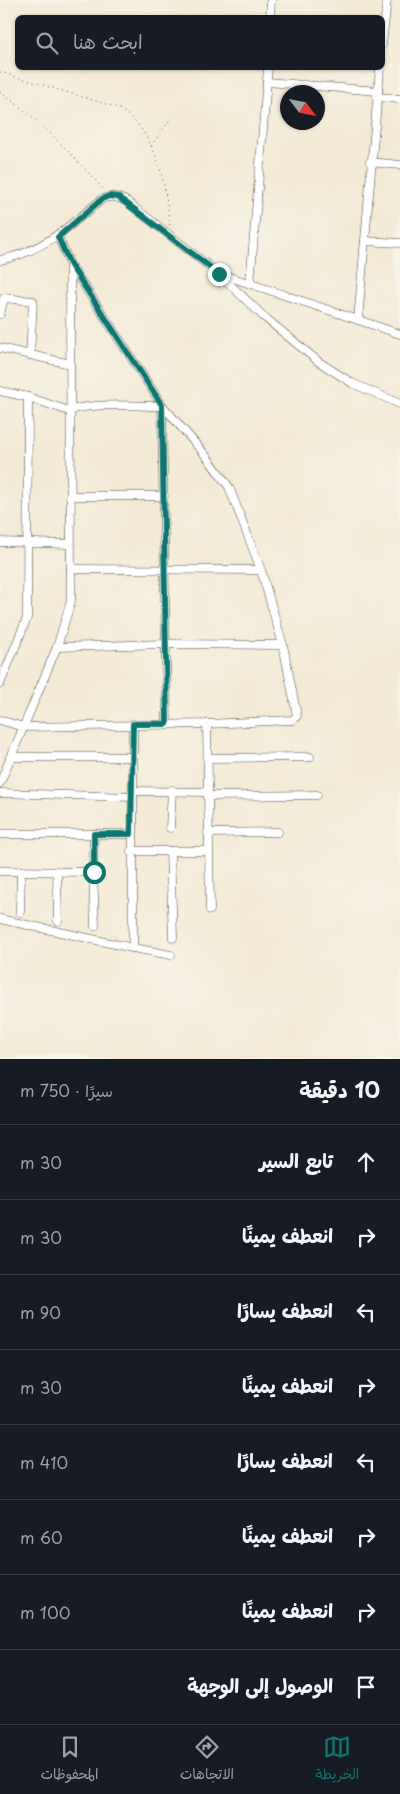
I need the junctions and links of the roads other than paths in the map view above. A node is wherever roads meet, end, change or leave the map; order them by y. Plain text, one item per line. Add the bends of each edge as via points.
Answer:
1 (271, 0) edge
2 (387, 0) edge
3 (270, 15) edge
4 (385, 18) edge
5 (268, 70) edge
6 (380, 70) edge
7 (267, 82) junction
8 (377, 94) junction
9 (400, 99) edge
10 (370, 162) junction
11 (400, 165) edge
12 (58, 237) junction
13 (365, 241) junction
14 (400, 243) edge
15 (0, 260) edge
16 (70, 264) junction
17 (219, 274) junction
18 (250, 283) junction
19 (0, 314) edge
20 (358, 320) junction
21 (400, 334) edge
22 (0, 348) edge
23 (30, 355) junction
24 (70, 364) junction
25 (0, 391) edge
26 (28, 397) junction
27 (400, 404) edge
28 (162, 405) junction
29 (69, 411) junction
30 (70, 496) junction
31 (164, 496) junction
32 (0, 542) edge
33 (26, 542) junction
34 (70, 544) junction
35 (71, 569) junction
36 (165, 569) junction
37 (261, 570) junction
38 (167, 644) junction
39 (283, 645) junction
40 (57, 647) junction
41 (0, 684) edge
42 (0, 720) edge
43 (133, 724) junction
44 (167, 724) junction
45 (207, 724) junction
46 (23, 727) junction
47 (10, 757) junction
48 (132, 757) junction
49 (310, 757) dead end
50 (208, 758) junction
51 (0, 780) edge
52 (172, 790) junction
53 (0, 792) edge
54 (132, 794) junction
55 (208, 794) junction
56 (317, 795) dead end
57 (170, 828) dead end
58 (278, 832) dead end
59 (208, 833) junction
60 (0, 834) edge
61 (94, 834) junction
62 (131, 834) junction
63 (170, 851) junction
64 (131, 852) junction
65 (208, 852) junction
66 (0, 871) edge
67 (21, 871) junction
68 (57, 872) junction
69 (94, 872) junction
70 (210, 910) dead end
71 (20, 912) dead end
72 (0, 919) edge
73 (58, 921) dead end
74 (95, 926) dead end
75 (173, 938) dead end
76 (133, 948) junction
77 (171, 954) dead end

1 - 3 street
2 - 4 street
5 - 7 street
6 - 8 street
7 - 8 street
7 - 18 street
8 - 9 street
8 - 10 street
10 - 11 street
10 - 13 street
12 - 15 street via 28,253
12 - 16 street
12 - 17 street via 109,196 126,202
13 - 14 street
13 - 20 street
16 - 24 street
16 - 28 street
17 - 18 street
17 - 27 street via 318,362 352,383
18 - 20 street
19 - 23 street via 4,298 33,301
20 - 21 street
22 - 23 street
23 - 24 street
24 - 29 street
25 - 26 street
26 - 29 street
26 - 33 street
28 - 29 street via 76,408
28 - 31 street
28 - 37 street via 222,476 234,497
29 - 30 street
30 - 31 street
30 - 34 street
31 - 36 street
32 - 33 street
33 - 34 street
33 - 41 street via 27,618
34 - 35 street
35 - 36 street
35 - 40 street via 71,601
36 - 37 street
36 - 38 street
37 - 39 street
38 - 39 street
38 - 40 street
38 - 44 street
39 - 45 street via 296,720
40 - 46 street
42 - 46 street
43 - 44 street
43 - 46 street
43 - 48 street
44 - 45 street
45 - 50 street
46 - 47 street
47 - 48 street
47 - 51 street
48 - 54 street
49 - 50 street
50 - 55 street
52 - 54 street
52 - 55 street
52 - 57 street
53 - 54 street
54 - 62 street
55 - 56 street
55 - 59 street
58 - 59 street
59 - 65 street
60 - 61 street
61 - 62 street
61 - 69 street
62 - 64 street
63 - 64 street
63 - 65 street
63 - 75 street
64 - 76 street
65 - 70 street
66 - 67 street
67 - 68 street
67 - 71 street
68 - 69 street
68 - 73 street
69 - 74 street
72 - 76 street
76 - 77 street

